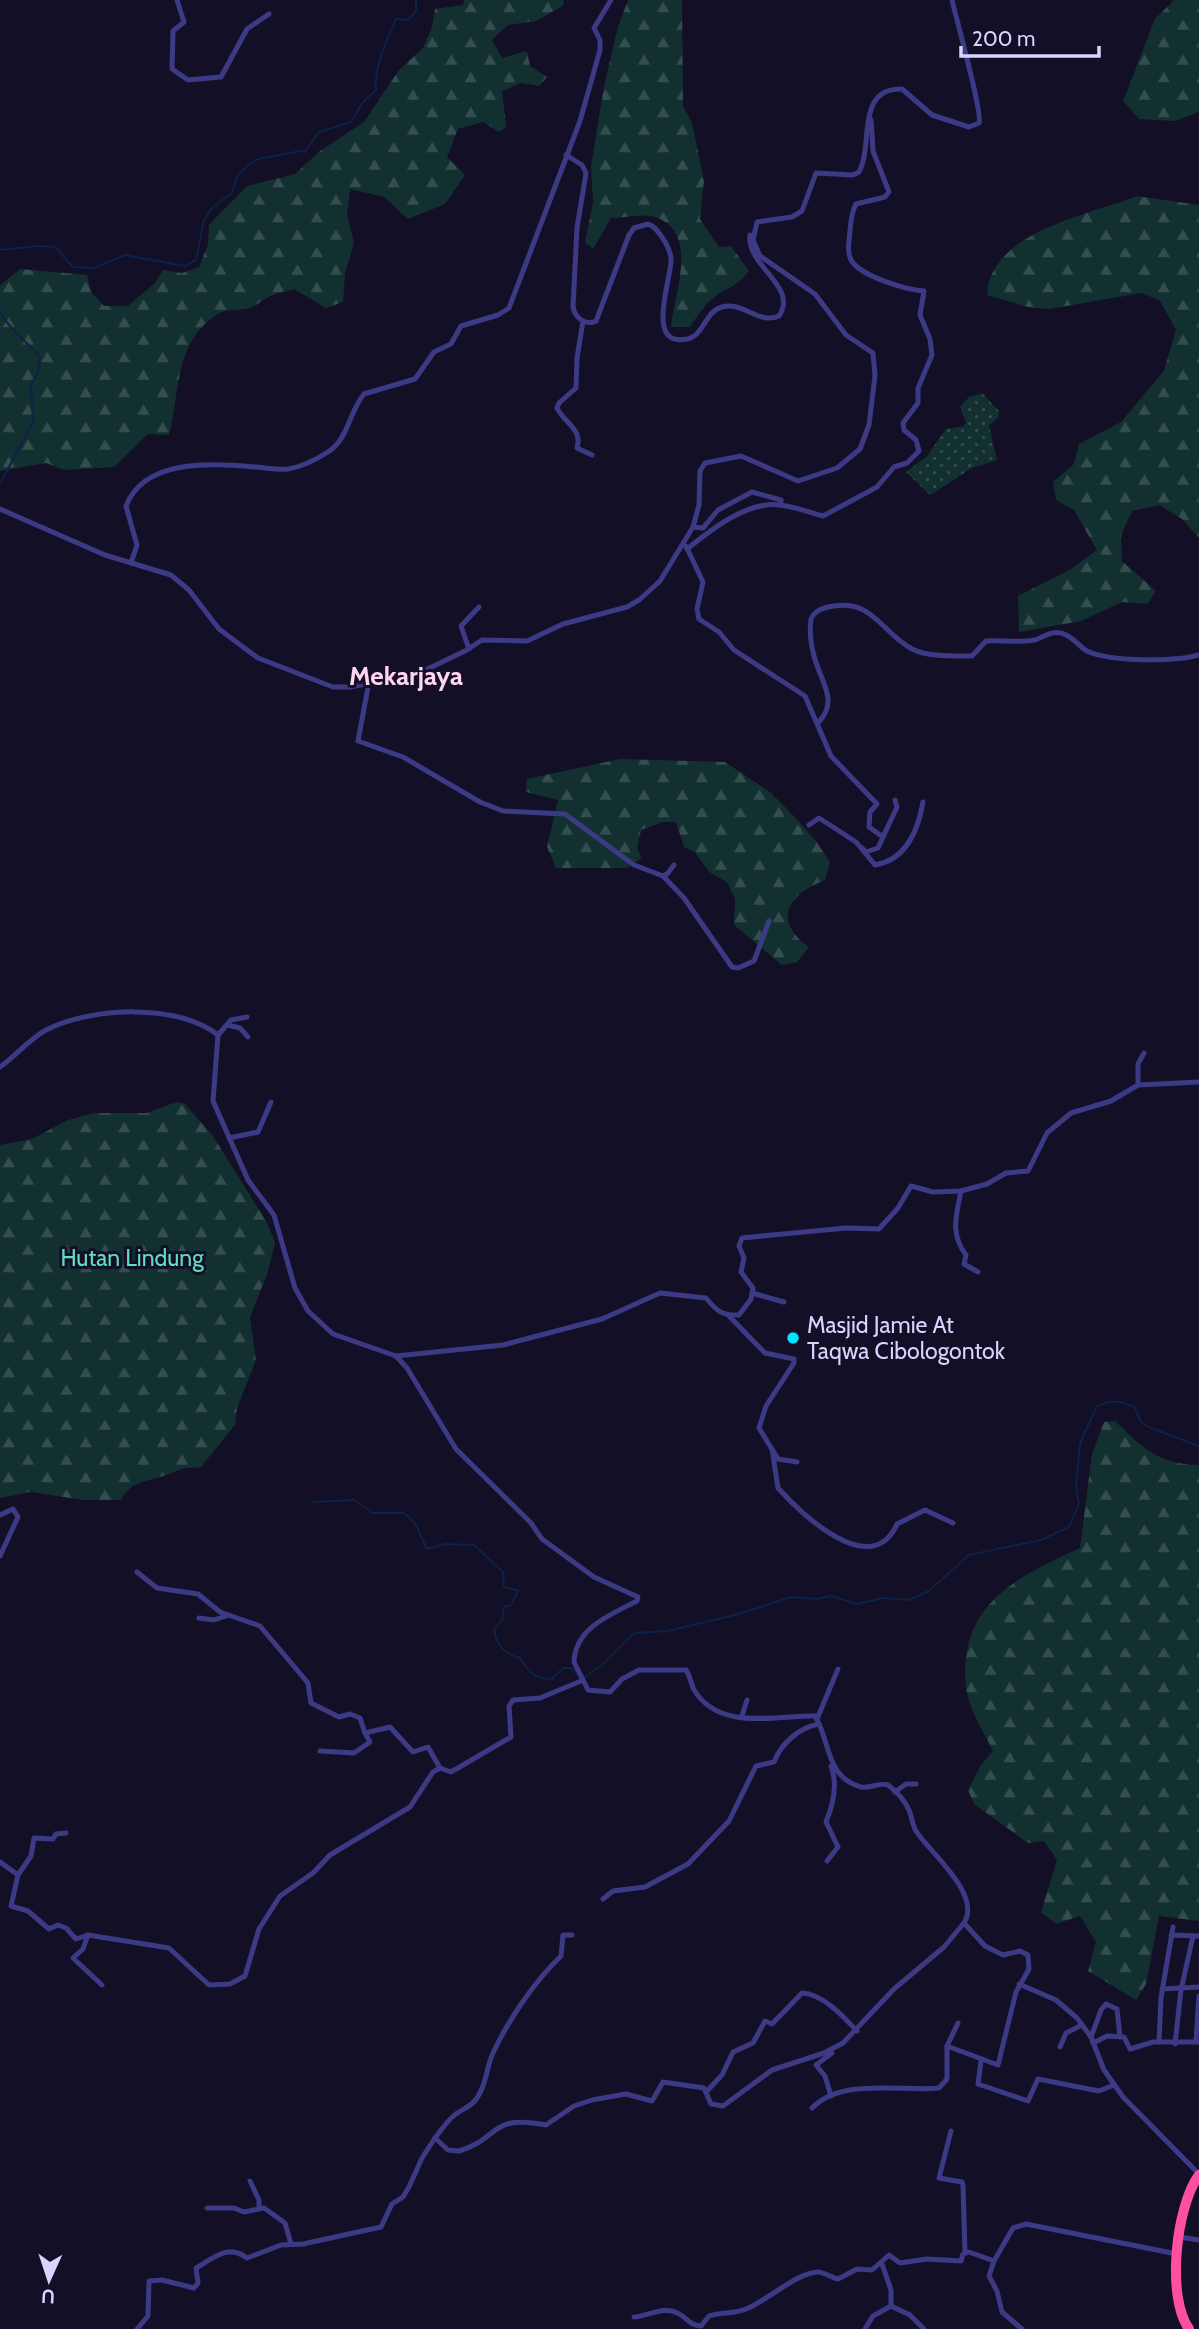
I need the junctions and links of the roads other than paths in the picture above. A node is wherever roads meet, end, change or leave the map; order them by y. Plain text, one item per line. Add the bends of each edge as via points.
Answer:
1 (177, 0) edge
2 (611, 0) edge
3 (952, 0) edge
4 (269, 14) dead end
5 (870, 114) junction
6 (566, 155) junction
7 (755, 227) junction
8 (583, 321) junction
9 (592, 455) dead end
10 (781, 505) junction
11 (0, 509) edge
12 (693, 527) junction
13 (686, 546) junction
14 (131, 563) junction
15 (480, 607) dead end
16 (470, 649) junction
17 (1199, 655) edge
18 (369, 682) junction
19 (818, 723) junction
20 (895, 800) dead end
21 (923, 802) dead end
22 (809, 825) dead end
23 (883, 837) junction
24 (862, 848) junction
25 (674, 864) dead end
26 (663, 876) junction
27 (769, 921) dead end
28 (247, 1017) dead end
29 (228, 1025) junction
30 (218, 1035) junction
31 (248, 1037) dead end
32 (1144, 1053) dead end
33 (0, 1067) edge
34 (1199, 1082) edge
35 (1139, 1085) junction
36 (271, 1102) dead end
37 (229, 1138) junction
38 (961, 1191) junction
39 (978, 1272) dead end
40 (752, 1293) junction
41 (784, 1302) dead end
42 (728, 1315) junction
43 (396, 1356) junction
44 (772, 1449) junction
45 (797, 1462) dead end
46 (0, 1515) edge
47 (953, 1523) dead end
48 (0, 1556) edge
49 (137, 1572) dead end
50 (229, 1614) junction
51 (199, 1619) dead end
52 (838, 1670) dead end
53 (579, 1675) junction
54 (747, 1700) dead end
55 (742, 1716) junction
56 (818, 1721) junction
57 (365, 1733) junction
58 (434, 1740) dead end
59 (430, 1750) junction
60 (320, 1751) dead end
61 (830, 1763) junction
62 (440, 1768) junction
63 (916, 1784) dead end
64 (895, 1792) junction
65 (66, 1833) dead end
66 (827, 1861) dead end
67 (0, 1862) edge
68 (18, 1875) junction
69 (603, 1899) dead end
70 (964, 1923) junction
71 (1173, 1927) dead end
72 (88, 1935) junction
73 (572, 1935) dead end
74 (1171, 1935) junction
75 (1196, 1936) edge
76 (1019, 1984) junction
77 (102, 1985) dead end
78 (1199, 1987) edge
79 (1162, 1989) junction
80 (1181, 1990) junction
81 (1199, 1996) edge
82 (1198, 2014) edge
83 (958, 2023) dead end
84 (1082, 2025) junction
85 (857, 2031) junction
86 (1120, 2037) junction
87 (1092, 2040) junction
88 (1159, 2042) junction
89 (1198, 2042) edge
90 (1175, 2044) junction
91 (838, 2045) junction
92 (947, 2046) junction
93 (1060, 2047) dead end
94 (981, 2061) junction
95 (1114, 2085) junction
96 (707, 2091) junction
97 (831, 2096) junction
98 (812, 2108) dead end
99 (951, 2131) dead end
100 (435, 2138) junction
101 (1199, 2175) edge
102 (250, 2181) dead end
103 (259, 2206) junction
104 (207, 2208) dead end
105 (1179, 2237) junction
106 (1199, 2240) edge
107 (291, 2244) junction
108 (965, 2253) junction
109 (1178, 2254) junction
110 (993, 2261) junction
111 (882, 2264) junction
112 (890, 2307) junction
113 (634, 2317) dead end
114 (859, 2321) dead end
115 (865, 2327) edge
116 (136, 2329) edge
117 (924, 2329) edge
118 (1022, 2329) edge
119 (1189, 2329) edge

1 - 4 street via 184,22 173,31 172,69 188,80 221,77 247,29
2 - 6 street via 594,28 600,44 594,76
3 - 5 street via 981,114 979,123 969,127 932,116 902,89 875,98
5 - 7 street via 858,174 815,174 802,211 757,222
5 - 10 street via 873,151 889,192 856,204 848,251 853,263 871,274 902,288 924,291 920,315 932,355 918,388 918,403 904,423 919,451 907,463 894,467 877,487 824,516
6 - 8 street via 586,173 577,228 573,307
6 - 14 street via 509,308 461,327 415,379 364,394 345,435 310,461 286,469 193,467 158,473 132,494 126,506 137,545
7 - 8 street via 750,247 782,291 779,317 768,319 724,306 712,313 695,337 674,338 665,329 663,317 671,256 655,227 648,224 634,228 629,235 596,321
7 - 12 street via 754,243 760,256 815,294 846,335 873,354 876,376 869,426 851,459 807,480 793,480 741,456 705,463
8 - 9 street via 576,388 557,408 577,432 577,448
10 - 12 street via 781,500 752,492 718,510 702,528
10 - 13 street via 761,505
11 - 14 street
12 - 13 street
13 - 16 street via 657,585 627,607 563,624 527,641 483,639
13 - 19 street via 703,582 699,619 719,632 734,650 805,696
14 - 18 street via 171,575 219,629 258,658 333,687
15 - 16 street via 461,626
16 - 18 street via 412,676
17 - 19 street via 1174,661 1129,660 1088,651 1076,640 1053,633 1034,640 986,641 972,656 920,651 908,646 868,610 832,606 821,608 811,619 814,655 829,699
18 - 26 street via 357,741 398,755 503,811 565,814 634,865
19 - 23 street via 839,768 877,804 870,812 869,827
20 - 23 street via 897,807
21 - 24 street via 919,825 908,845 889,863 875,865
22 - 24 street via 819,818
23 - 24 street via 878,848 866,852
25 - 26 street
26 - 27 street via 732,967 754,961
28 - 29 street
29 - 30 street
29 - 31 street via 240,1028
30 - 33 street via 198,1021 137,1012 111,1014 54,1027 21,1047
30 - 37 street via 212,1096
32 - 35 street via 1138,1064
34 - 35 street
35 - 38 street via 1060,1120 1046,1134 1028,1171 1006,1173
36 - 37 street via 259,1132
37 - 43 street via 248,1180 275,1216 295,1288 309,1311 333,1334
38 - 39 street via 956,1241 966,1255 964,1264
38 - 40 street via 933,1192 911,1186 879,1229 744,1237 739,1244 744,1258 741,1272 752,1284
40 - 41 street
40 - 42 street via 742,1313
42 - 43 street via 715,1310 706,1298 660,1293 602,1319 503,1345
42 - 44 street via 765,1353 794,1359 758,1428
43 - 53 street via 458,1452 542,1539 596,1578 638,1596 637,1601 584,1633 574,1654
44 - 45 street via 778,1459
44 - 47 street via 778,1488 832,1536 873,1547 889,1540 897,1524 925,1510
46 - 48 street via 13,1509 18,1517
49 - 50 street via 157,1588 198,1594
50 - 51 street
50 - 57 street via 264,1629 308,1683 311,1703 339,1717 350,1714 360,1718
52 - 56 street
53 - 55 street via 589,1691 603,1693 639,1670 686,1670 697,1693 718,1711
53 - 62 street via 540,1698 513,1700 509,1706 511,1737 451,1772
54 - 55 street
55 - 56 street via 776,1720 810,1715
56 - 61 street
56 - 69 street via 778,1749 772,1763 756,1766 729,1821 687,1865 645,1887 613,1891
57 - 59 street via 389,1726 414,1753
57 - 60 street via 370,1742 354,1753
58 - 59 street
59 - 62 street
61 - 64 street via 852,1783 867,1787 886,1784
61 - 66 street via 835,1783 832,1812 826,1822 838,1847
62 - 72 street via 410,1807 330,1855 280,1896 259,1929 245,1976 237,1981 209,1985 170,1948
63 - 64 street via 906,1784
64 - 70 street via 909,1810 914,1829 966,1899 969,1912
65 - 68 street via 52,1839 34,1838 31,1856
67 - 68 street
68 - 72 street via 11,1906 28,1911 50,1929 66,1928 76,1939
70 - 76 street via 985,1946 1003,1955 1027,1953 1028,1969
70 - 85 street
71 - 74 street
72 - 77 street via 73,1958
73 - 100 street via 564,1935 561,1956 507,2027 476,2101 454,2114
74 - 75 street
74 - 79 street
75 - 80 street
76 - 84 street via 1064,2006
76 - 94 street via 1001,2065
78 - 80 street
79 - 80 street
79 - 88 street
80 - 90 street
81 - 82 street
82 - 89 street
83 - 92 street
84 - 87 street
84 - 93 street via 1066,2033
85 - 91 street
85 - 96 street via 840,2013 812,1994 802,1993 772,2024 765,2021 753,2043 733,2052 722,2075
86 - 87 street
86 - 87 street via 1117,2009 1106,2004
86 - 88 street via 1129,2049
87 - 95 street
88 - 90 street
89 - 90 street
91 - 96 street via 772,2070 723,2106 711,2104
91 - 97 street via 816,2064
92 - 94 street
92 - 97 street via 947,2078 938,2089 869,2090
94 - 95 street via 978,2084 1028,2101 1038,2079 1092,2091
95 - 101 street
96 - 100 street via 663,2082 652,2101 626,2094 592,2100 546,2124 530,2120 500,2125 459,2151 448,2150
97 - 98 street
99 - 108 street via 939,2178 962,2182
100 - 107 street via 407,2191 392,2204 381,2227
101 - 105 highway
102 - 103 street
103 - 104 street via 244,2212
103 - 107 street via 285,2223
105 - 106 street
105 - 109 highway
107 - 116 street via 247,2258 221,2253 196,2268 194,2288 149,2281 148,2316
108 - 110 street
108 - 111 street via 963,2260 954,2262 900,2263 889,2255
109 - 110 street via 1026,2224 1013,2228
109 - 119 highway via 1177,2296
110 - 118 street via 989,2276 1002,2312
111 - 112 street via 891,2290
111 - 113 street via 838,2279 817,2272 746,2309 709,2316 701,2326 663,2311
112 - 115 street via 875,2314
112 - 117 street via 909,2315
114 - 115 street

